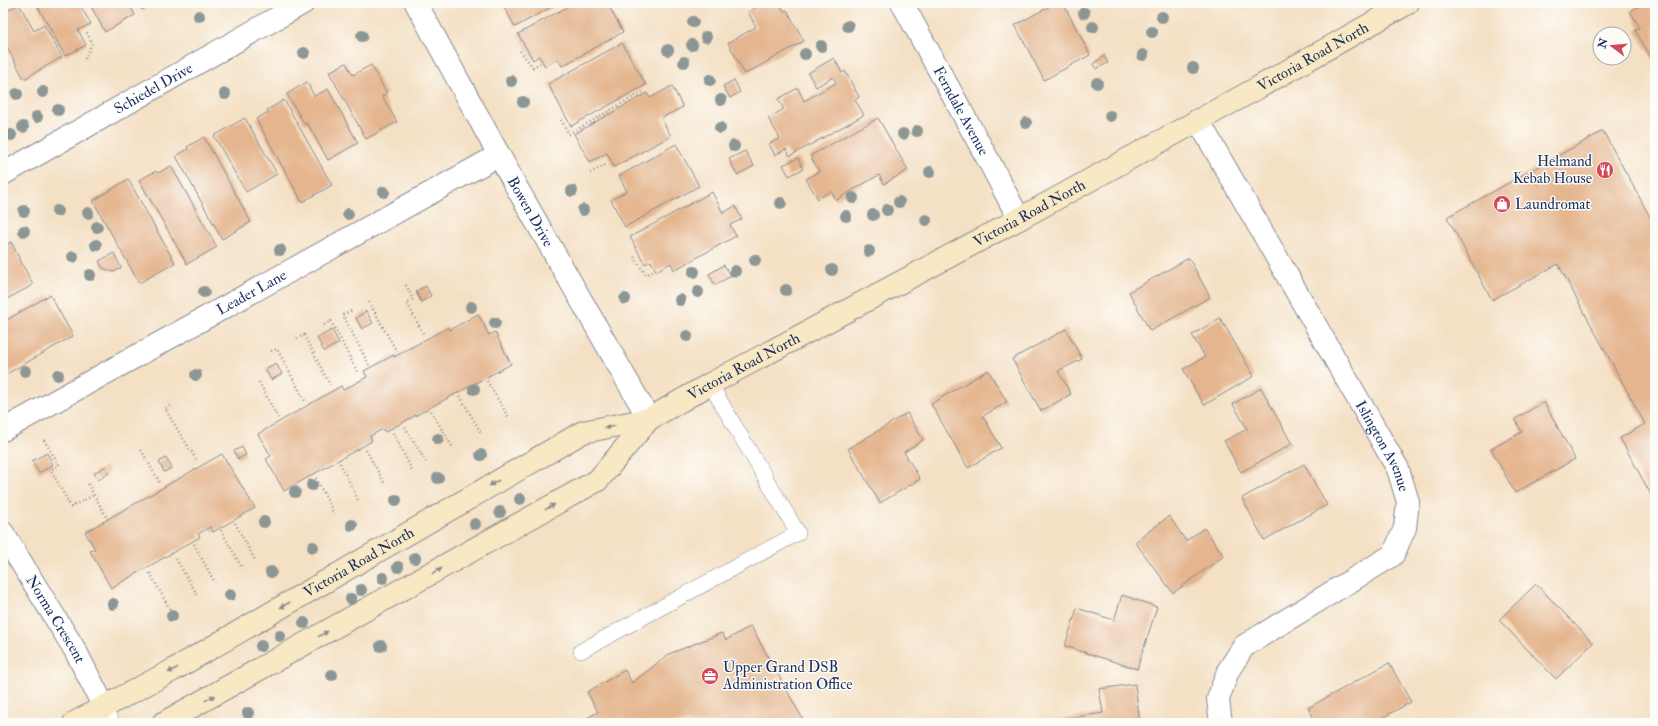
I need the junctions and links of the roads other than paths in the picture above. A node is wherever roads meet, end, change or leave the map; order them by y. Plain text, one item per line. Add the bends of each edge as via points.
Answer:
1 (303, 3) edge
2 (416, 3) edge
3 (902, 3) edge
4 (1408, 3) edge
5 (1198, 120) junction
6 (499, 155) junction
7 (3, 174) edge
8 (1018, 219) junction
9 (710, 384) junction
10 (648, 420) junction
11 (3, 430) edge
12 (3, 534) edge
13 (581, 651) dead end
14 (108, 715) edge
15 (74, 723) edge
16 (163, 723) edge
17 (1221, 723) edge

1 - 7 street, Schiedel Drive
2 - 6 street, Bowen Drive
3 - 8 street, Ferndale Avenue
4 - 5 main road, Victoria Road North
5 - 8 main road, Victoria Road North
5 - 17 street, Islington Avenue via 1398,469 1408,502 1405,528 1393,555 1244,646 1228,671 1218,699
6 - 10 street, Bowen Drive
6 - 11 street, Leader Lane
8 - 9 main road, Victoria Road North
9 - 10 main road, Victoria Road North
9 - 13 lane via 798,533
10 -> 14 main road, Victoria Road North via 583,432 173,670
16 -> 10 main road, Victoria Road North via 598,480
12 - 14 street, Norma Crescent via 75,650
14 - 15 main road, Victoria Road North

